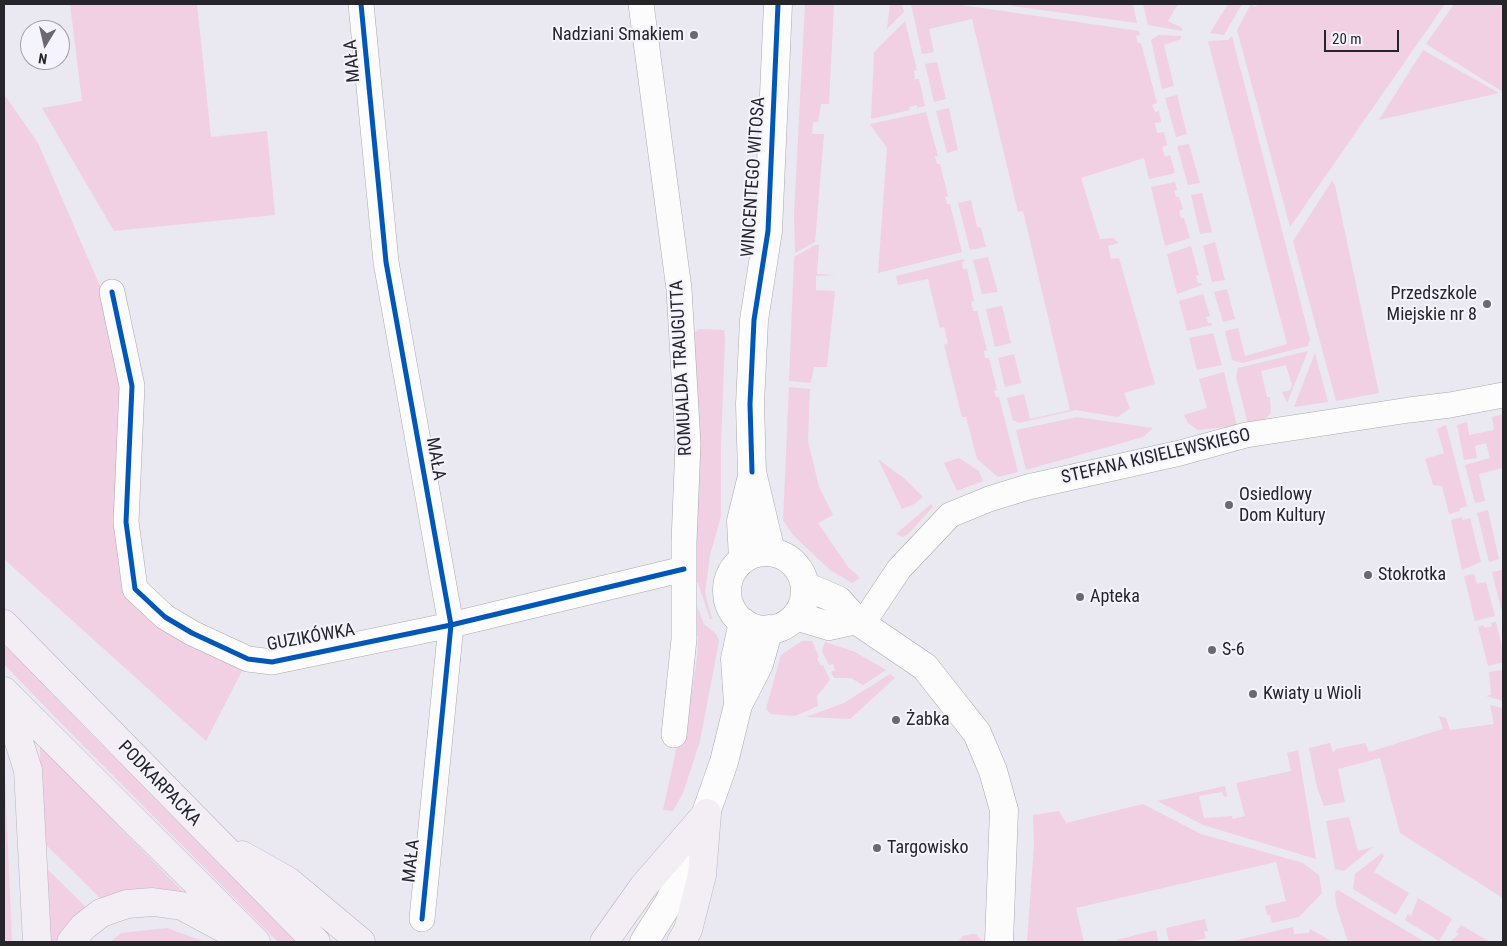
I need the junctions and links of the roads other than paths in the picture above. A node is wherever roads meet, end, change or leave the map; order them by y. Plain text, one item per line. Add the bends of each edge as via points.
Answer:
1 (361, 4) edge
2 (641, 4) edge
3 (778, 4) edge
4 (112, 292) dead end
5 (1503, 395) edge
6 (752, 472) junction
7 (772, 552) junction
8 (743, 559) junction
9 (684, 569) junction
10 (805, 586) junction
11 (796, 616) junction
12 (743, 622) junction
13 (859, 622) junction
14 (4, 624) edge
15 (451, 625) junction
16 (770, 629) junction
17 (4, 690) edge
18 (738, 705) junction
19 (4, 708) edge
20 (674, 735) dead end
21 (707, 813) junction
22 (210, 837) junction
23 (422, 919) dead end
24 (37, 942) edge
25 (71, 942) edge
26 (250, 942) edge
27 (256, 942) edge
28 (316, 942) edge
29 (361, 942) edge
30 (604, 942) edge
31 (644, 942) edge
32 (681, 942) edge
33 (999, 942) edge

1 - 15 street, MAŁA via 386,262
2 - 9 street, ROMUALDA TRAUGUTTA via 679,289 688,444
3 - 6 street, WINCENTEGO WITOSA via 768,231 753,328
4 - 15 street, GUZIKÓWKA via 132,386 126,522 135,588 165,617 192,633 248,659 272,662
5 - 13 street, STEFANA KISIELEWSKIEGO via 1450,406 1246,435 1028,487 989,500 950,515 899,568
6 - 7 street, WINCENTEGO WITOSA
6 - 8 street, WINCENTEGO WITOSA via 741,521
7 - 8 street via 754,553
7 - 10 street via 789,559 797,567
8 - 12 street via 734,567 726,590 728,603
9 - 15 street, GUZIKÓWKA
9 - 20 street, ROMUALDA TRAUGUTTA via 684,638
10 - 11 street
10 - 13 street via 838,600
11 - 13 street via 829,626
11 - 16 street via 785,625
12 - 16 street via 754,628
12 - 18 street via 735,659
13 - 33 street via 924,667 977,733 993,771 1004,810
14 - 22 main road, PODKARPACKA
15 - 23 street, MAŁA
16 - 18 street via 759,664
17 - 27 main road
18 - 21 street
19 - 24 main road via 12,720 28,770
21 - 30 main road via 643,887
21 - 31 street via 684,872
21 - 32 main road via 702,875 688,930
22 - 28 main road, PODKARPACKA
22 - 29 main road via 288,881
25 - 26 main road via 101,913 126,904 153,902 182,906

